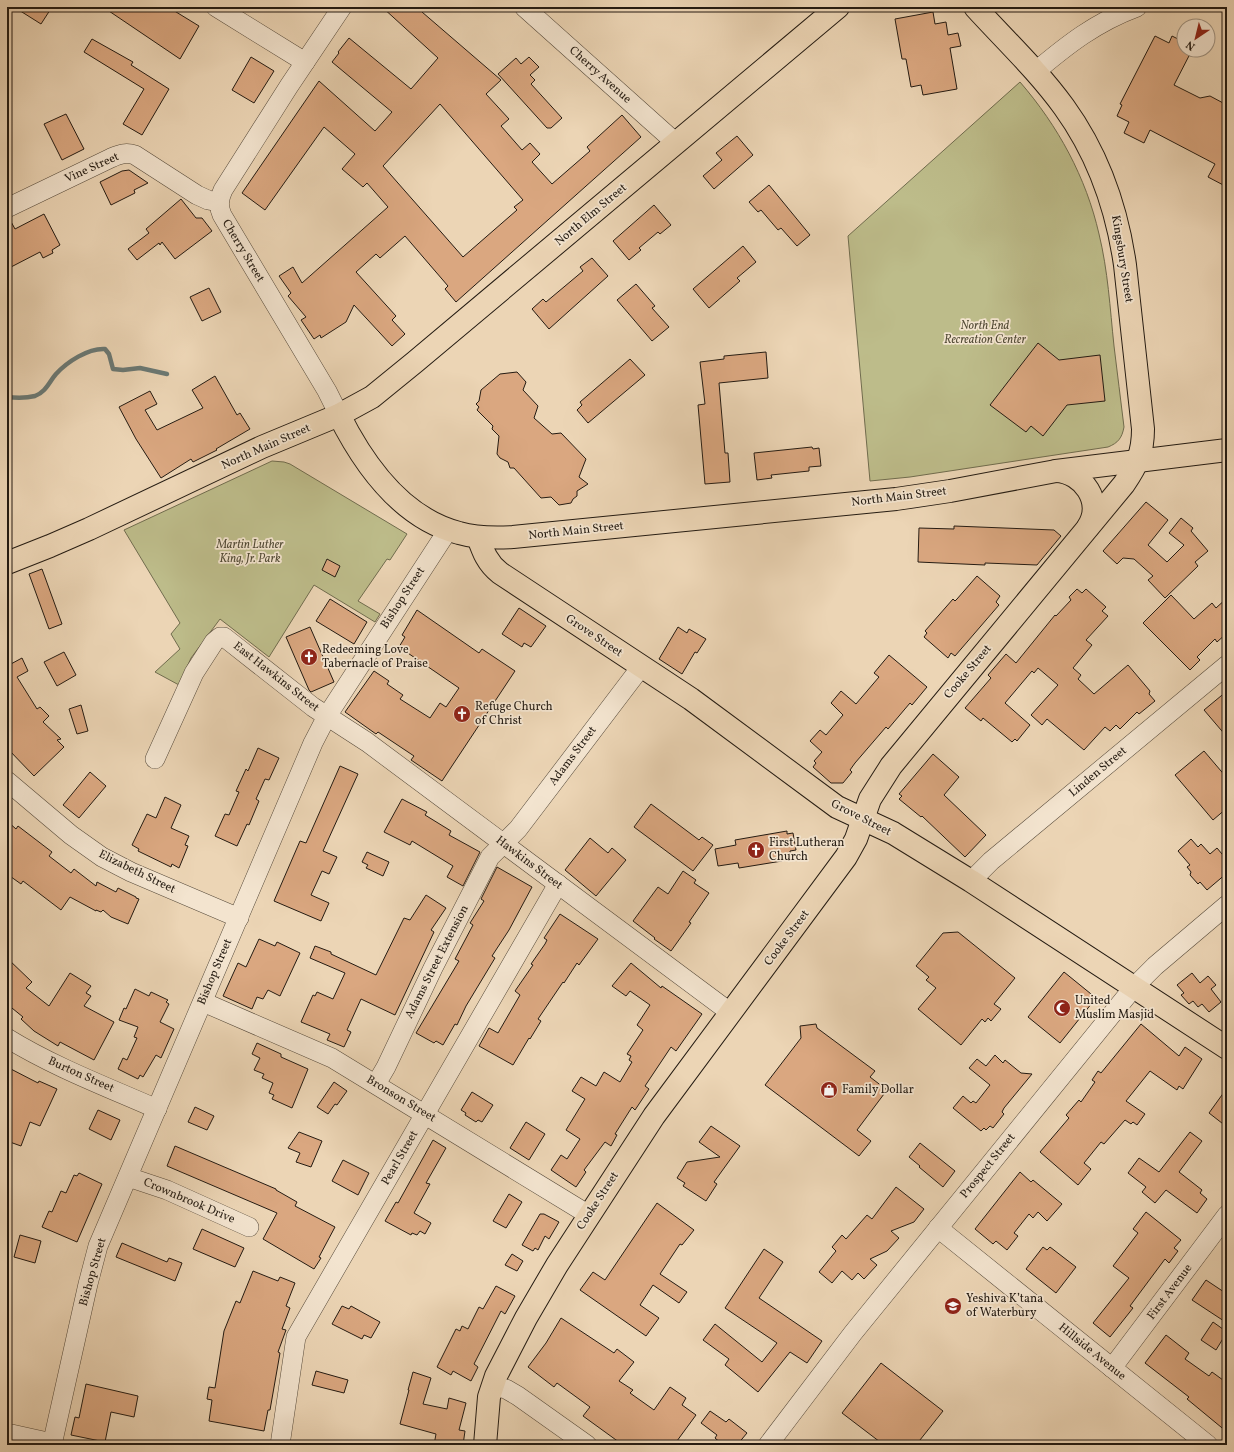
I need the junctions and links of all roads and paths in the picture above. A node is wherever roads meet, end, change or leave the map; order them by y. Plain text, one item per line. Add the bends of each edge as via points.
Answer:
1 (216, 7) edge
2 (342, 7) edge
3 (838, 7) edge
4 (975, 7) edge
5 (1137, 7) edge
6 (535, 11) edge
7 (305, 62) junction
8 (1035, 72) junction
9 (676, 143) junction
10 (219, 202) junction
11 (7, 208) edge
12 (339, 415) junction
13 (1227, 450) edge
14 (1138, 460) junction
15 (1056, 471) junction
16 (1088, 528) junction
17 (448, 530) junction
18 (478, 537) junction
19 (7, 563) edge
20 (1227, 665) edge
21 (641, 666) junction
22 (326, 716) junction
23 (155, 759) dead end
24 (7, 781) edge
25 (863, 819) junction
26 (503, 844) junction
27 (971, 881) junction
28 (558, 884) junction
29 (1227, 905) edge
30 (239, 918) junction
31 (1134, 988) junction
32 (203, 1002) junction
33 (730, 1013) junction
34 (7, 1038) edge
35 (1227, 1048) edge
36 (376, 1084) junction
37 (157, 1109) junction
38 (425, 1114) junction
39 (128, 1176) junction
40 (589, 1215) junction
41 (1227, 1215) edge
42 (249, 1227) dead end
43 (938, 1228) junction
44 (1112, 1368) junction
45 (492, 1386) junction
46 (7, 1433) edge
47 (52, 1444) edge
48 (280, 1445) edge
49 (485, 1445) edge
50 (587, 1445) edge
51 (768, 1445) edge
52 (1208, 1445) edge

1 - 7 street
2 - 7 street
3 - 9 main road, North Elm Street
4 - 8 main road, Kingsbury Street
5 - 8 street via 1109,18 1087,31
6 - 9 street, Cherry Avenue
7 - 10 street via 223,190
8 - 14 main road, Kingsbury Street via 1083,137 1116,217 1125,265 1143,429 1143,445
9 - 12 main road, North Elm Street via 372,397
10 - 11 street, Vine Street via 197,195 135,155 124,153
10 - 12 street, Cherry Street via 222,216
12 - 17 main road, North Main Street via 362,456 389,489 419,515
12 - 19 main road, North Main Street via 253,451 89,529
13 - 14 main road, North Main Street
14 - 15 main road, North Main Street
14 - 16 main road, Cooke Street via 1124,484
15 - 16 main road via 1075,476 1090,494 1095,512
15 - 18 main road, North Main Street via 889,500 513,537
16 - 25 main road, Cooke Street via 891,766 870,799
17 - 18 main road, North Main Street
17 - 22 street, Bishop Street
18 - 21 main road, Grove Street via 486,558 495,569
20 - 27 street, Linden Street via 991,860
21 - 25 main road, Grove Street via 691,699 823,797
21 - 26 street, Adams Street via 518,829
22 - 23 street, East Hawkins Street via 227,639 220,637 194,673
22 - 26 street, Hawkins Street via 367,742
22 - 30 street, Bishop Street
24 - 30 street, Elizabeth Street via 71,835 102,857
25 - 27 main road, Grove Street via 893,833
25 - 33 main road, Cooke Street via 846,857
26 - 28 street, Hawkins Street
26 - 36 street, Adams Street Extension via 484,869
27 - 31 main road, Grove Street
28 - 33 street, Hawkins Street
28 - 38 street, Pearl Street
29 - 31 street, Prospect Street via 1155,966
30 - 32 street, Bishop Street
31 - 35 main road, Grove Street
31 - 43 street, Prospect Street
32 - 36 street, Bronson Street via 322,1053
32 - 37 street, Bishop Street
33 - 40 main road, Cooke Street via 658,1110
34 - 37 street, Burton Street via 50,1061
36 - 38 street, Bronson Street
37 - 39 street, Bishop Street
38 - 40 street, Bronson Street
38 - 48 street, Pearl Street via 296,1337
39 - 42 street, Crownbrook Drive via 167,1190
39 - 47 street, Bishop Street via 95,1256
40 - 45 main road, Cooke Street via 541,1290
41 - 44 street, First Avenue
43 - 44 street, Hillside Avenue
43 - 51 street, Prospect Street via 853,1333
44 - 52 street, Hillside Avenue
45 - 49 main road, Cooke Street via 487,1410
45 - 50 street via 506,1389 518,1396
46 - 47 street

